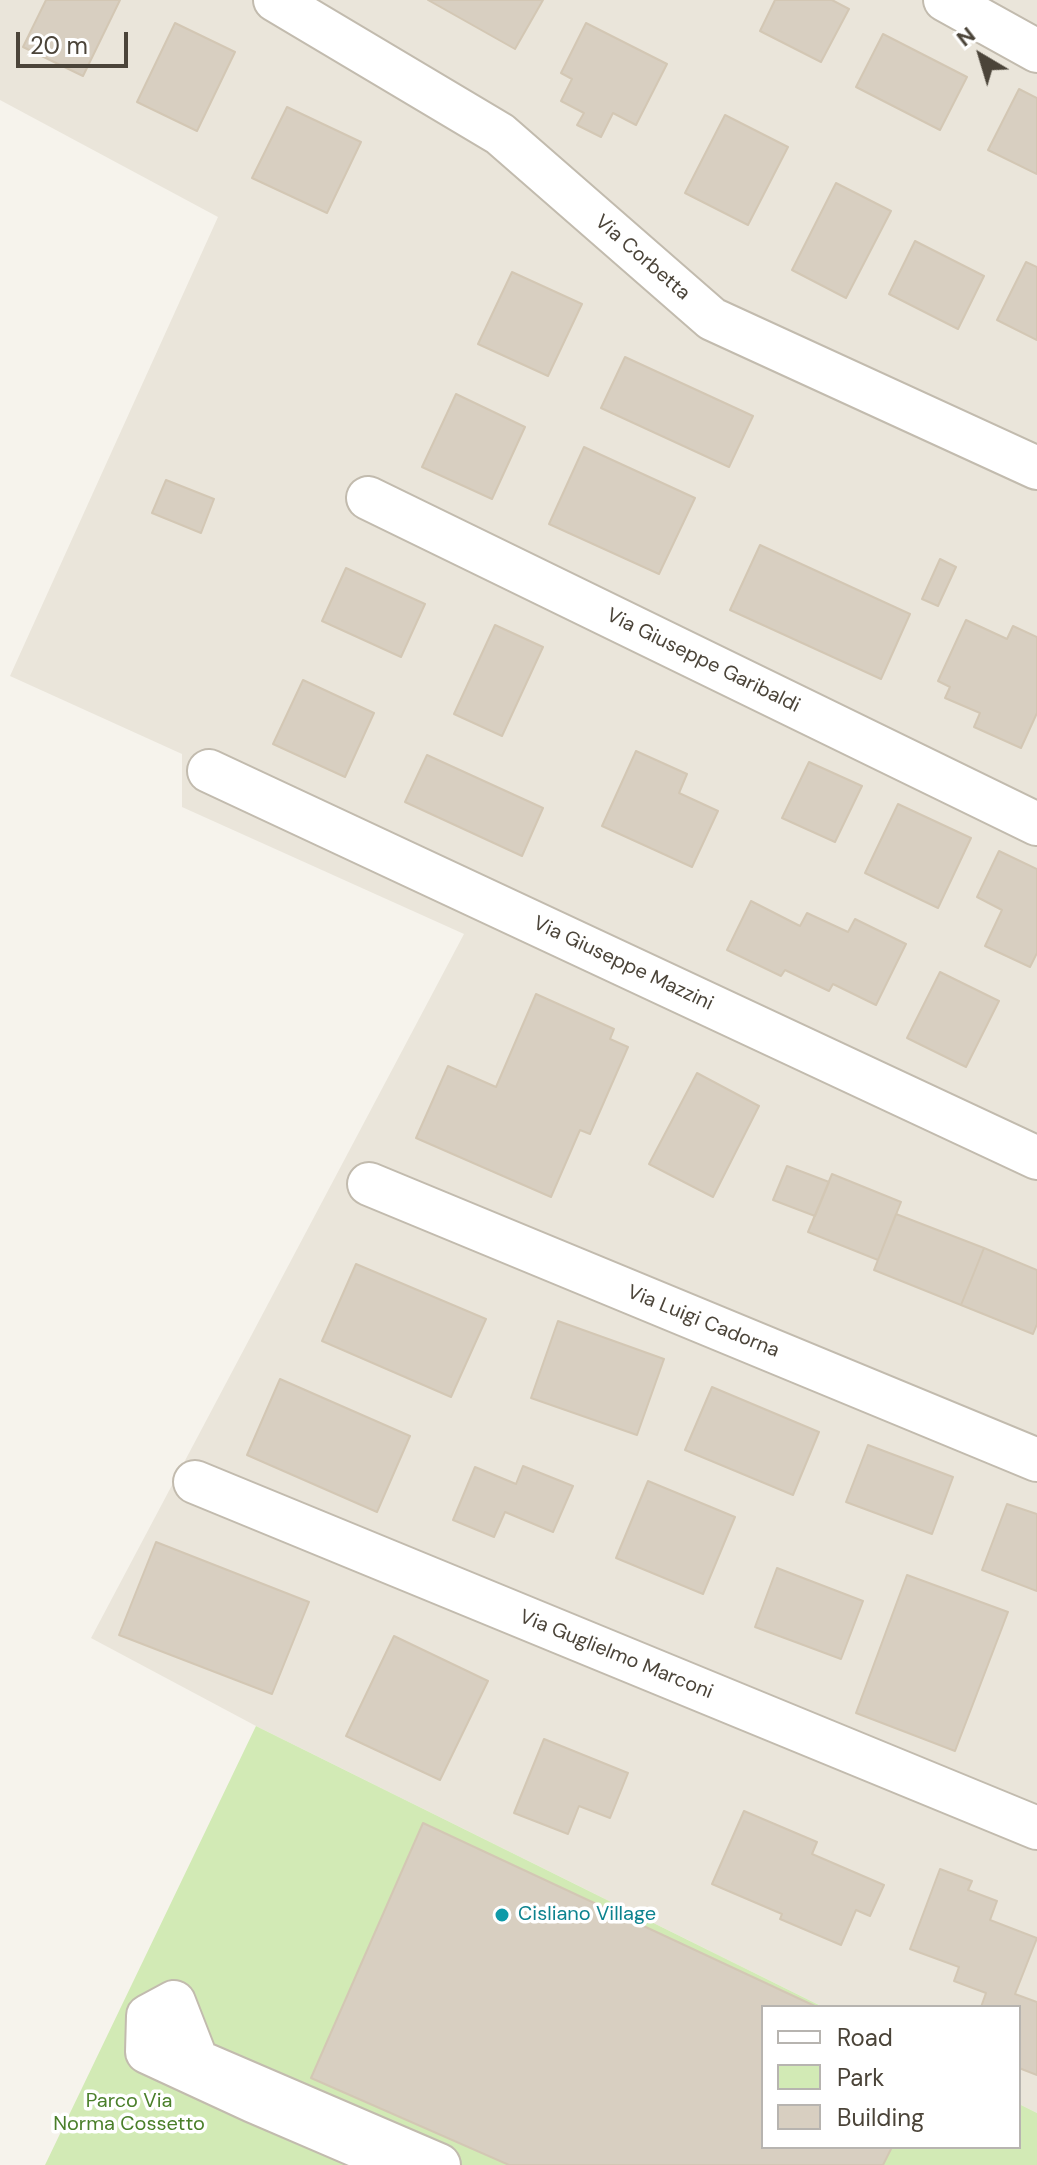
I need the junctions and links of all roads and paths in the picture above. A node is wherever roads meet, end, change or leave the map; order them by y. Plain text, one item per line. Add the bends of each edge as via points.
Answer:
1 (275, 0) edge
2 (945, 0) edge
3 (333, 15) edge
4 (1037, 51) edge
5 (1037, 468) edge
6 (368, 498) dead end
7 (209, 771) dead end
8 (1037, 824) edge
9 (1037, 1158) edge
10 (369, 1184) dead end
11 (1037, 1460) edge
12 (195, 1482) dead end
13 (1037, 1828) edge
14 (402, 2165) edge
15 (439, 2165) edge

1 - 3 street, Via Corbetta
2 - 4 street
3 - 5 street, Via Corbetta via 500,134 712,319
6 - 8 street, Via Giuseppe Garibaldi
7 - 9 street, Via Giuseppe Mazzini
10 - 11 street, Via Luigi Cadorna
12 - 13 street, Via Guglielmo Marconi
14 - 15 street via 147,2052 148,2016 174,2002 197,2061

